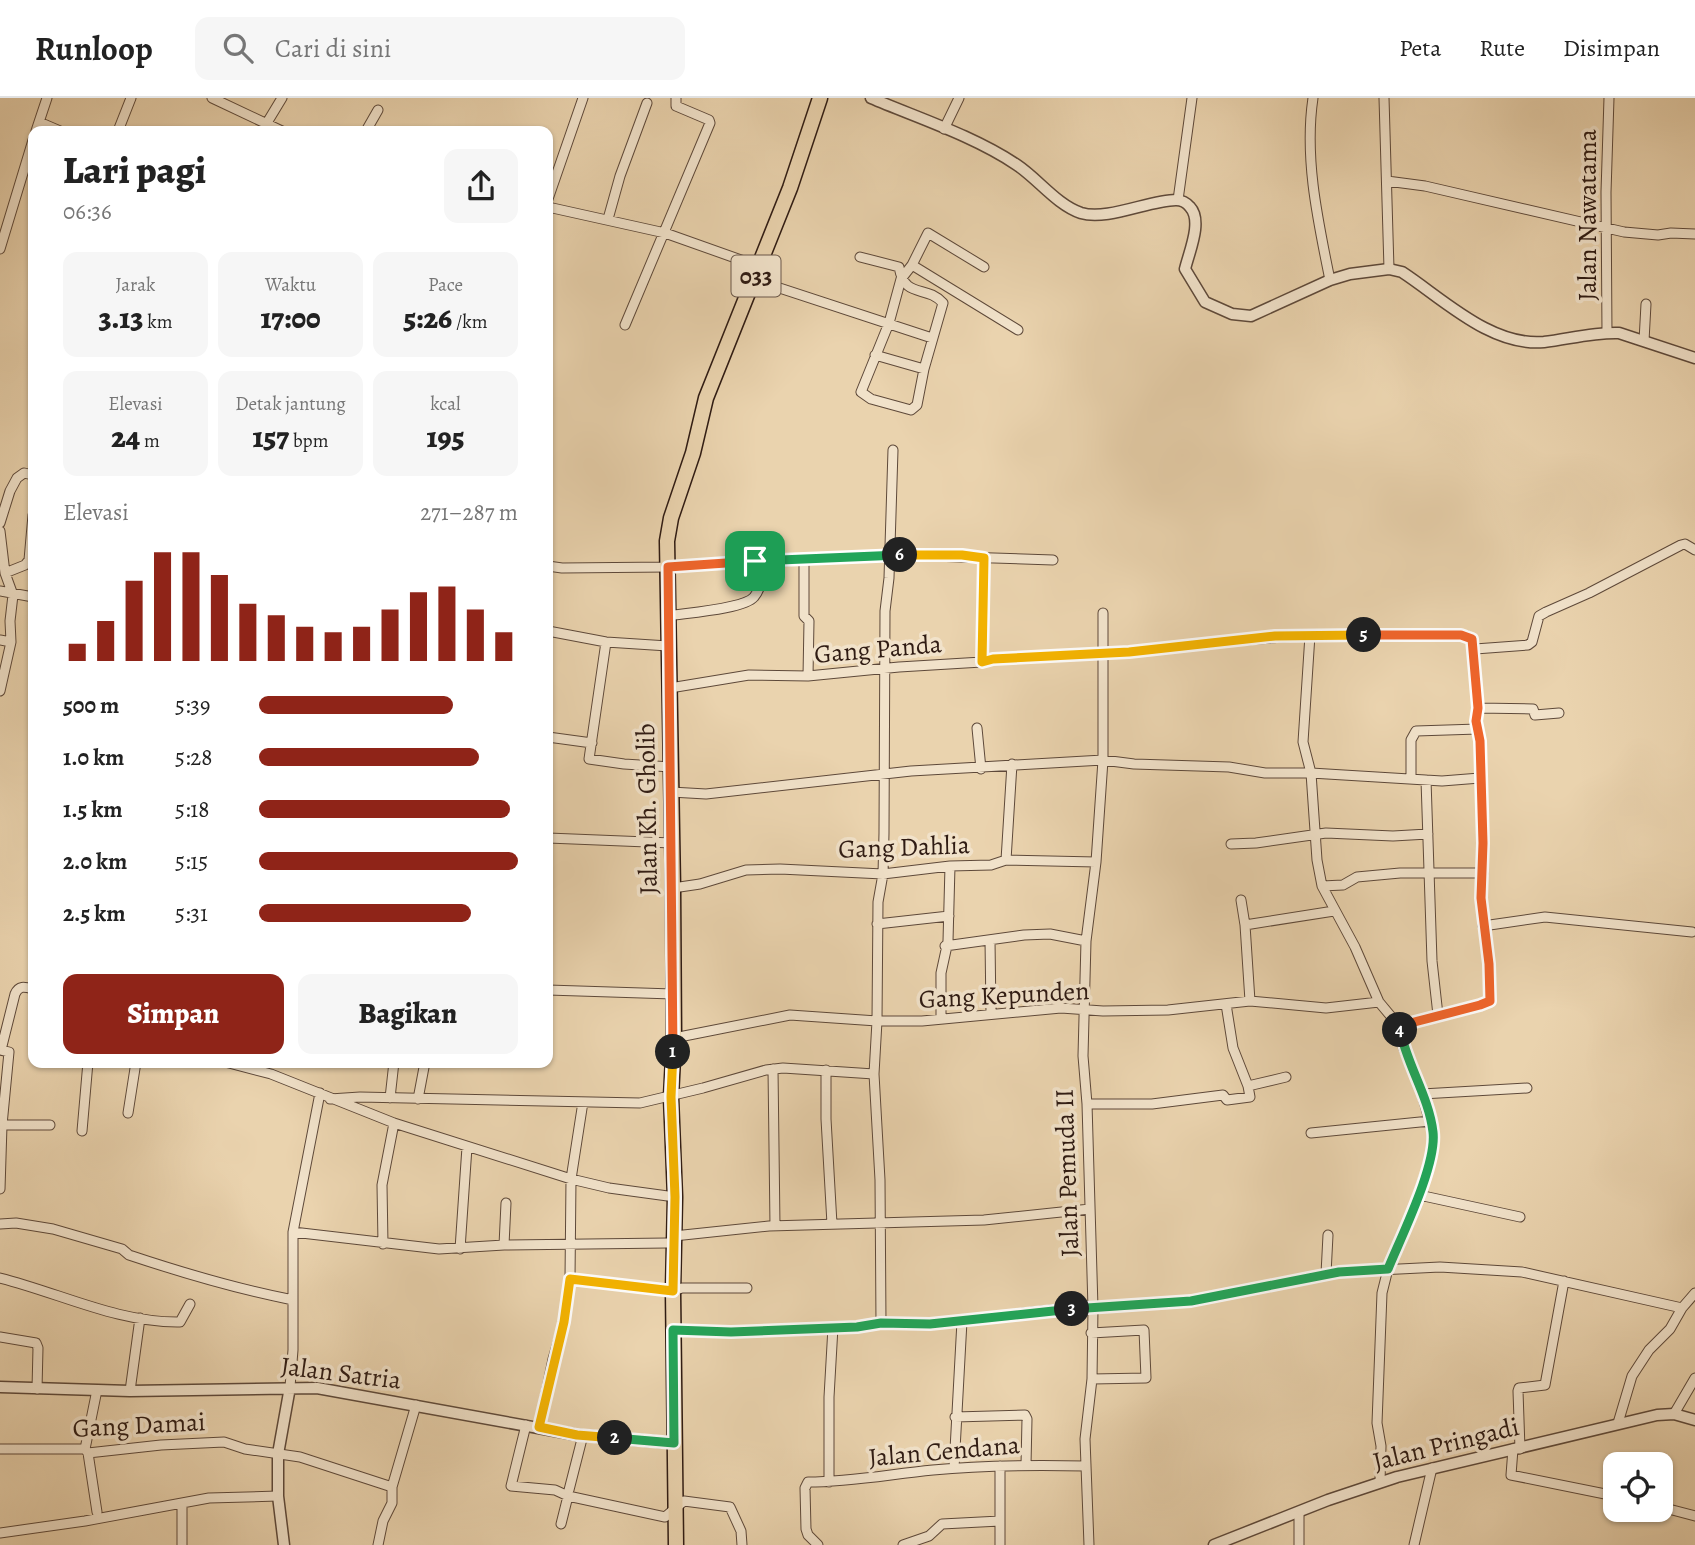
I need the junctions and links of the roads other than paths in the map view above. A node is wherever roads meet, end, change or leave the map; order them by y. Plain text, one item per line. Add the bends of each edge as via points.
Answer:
1 (47, 98) edge
2 (131, 98) edge
3 (212, 98) edge
4 (282, 98) edge
5 (583, 98) edge
6 (676, 98) edge
7 (820, 98) edge
8 (871, 98) edge
9 (959, 98) edge
10 (1192, 98) edge
11 (1313, 98) edge
12 (1384, 98) edge
13 (1609, 98) edge
14 (228, 102) edge
15 (647, 103) dead end
16 (378, 110) dead end
17 (37, 126) edge
18 (120, 126) edge
19 (262, 126) edge
20 (266, 126) edge
21 (369, 126) edge
22 (944, 129) junction
23 (28, 157) edge
24 (1387, 181) junction
25 (553, 185) edge
26 (1178, 200) junction
27 (553, 208) edge
28 (608, 219) junction
29 (1607, 229) junction
30 (666, 233) junction
31 (1695, 234) edge
32 (0, 249) edge
33 (860, 257) dead end
34 (912, 265) junction
35 (984, 267) dead end
36 (1389, 269) junction
37 (756, 273) junction
38 (901, 279) junction
39 (1330, 280) junction
40 (1646, 304) dead end
41 (889, 323) junction
42 (625, 325) dead end
43 (1018, 330) dead end
44 (1607, 333) junction
45 (932, 338) junction
46 (1644, 341) junction
47 (875, 355) junction
48 (1695, 358) edge
49 (924, 369) junction
50 (893, 450) dead end
51 (28, 474) edge
52 (0, 523) edge
53 (0, 531) edge
54 (1695, 550) edge
55 (889, 555) junction
56 (984, 558) junction
57 (804, 559) junction
58 (28, 560) edge
59 (1053, 560) dead end
60 (766, 561) junction
61 (553, 567) edge
62 (668, 567) junction
63 (5, 573) junction
64 (0, 590) edge
65 (13, 595) junction
66 (28, 596) edge
67 (1103, 613) dead end
68 (668, 616) junction
69 (553, 632) edge
70 (1310, 635) junction
71 (0, 640) edge
72 (11, 642) junction
73 (606, 642) junction
74 (668, 646) junction
75 (1475, 649) junction
76 (1102, 654) junction
77 (982, 662) junction
78 (886, 668) junction
79 (808, 676) junction
80 (670, 688) junction
81 (0, 691) edge
82 (1478, 708) junction
83 (1559, 713) dead end
84 (977, 728) dead end
85 (1478, 729) junction
86 (553, 738) edge
87 (592, 743) junction
88 (1103, 760) junction
89 (1012, 764) junction
90 (671, 767) junction
91 (981, 769) junction
92 (1311, 773) junction
93 (886, 774) junction
94 (1411, 778) junction
95 (1480, 778) junction
96 (1426, 780) junction
97 (671, 792) junction
98 (1428, 834) junction
99 (1315, 835) junction
100 (553, 838) edge
101 (672, 842) junction
102 (1231, 844) dead end
103 (1006, 860) junction
104 (1096, 862) junction
105 (950, 866) junction
106 (1427, 873) junction
107 (1483, 873) junction
108 (883, 874) junction
109 (1322, 886) junction
110 (673, 888) junction
111 (1241, 900) dead end
112 (1334, 911) junction
113 (949, 916) junction
114 (877, 924) junction
115 (1245, 925) junction
116 (1483, 926) junction
117 (1692, 932) dead end
118 (990, 940) junction
119 (1086, 941) junction
120 (945, 946) junction
121 (28, 988) edge
122 (553, 990) edge
123 (673, 994) junction
124 (1250, 1001) junction
125 (1379, 1002) junction
126 (1226, 1004) junction
127 (1085, 1008) junction
128 (991, 1014) junction
129 (1438, 1015) junction
130 (941, 1019) junction
131 (877, 1021) junction
132 (1399, 1026) junction
133 (674, 1038) junction
134 (1, 1050) edge
135 (87, 1068) edge
136 (135, 1068) edge
137 (248, 1068) edge
138 (272, 1068) edge
139 (393, 1068) edge
140 (424, 1068) edge
141 (773, 1069) junction
142 (826, 1070) junction
143 (271, 1074) junction
144 (874, 1074) junction
145 (1286, 1077) dead end
146 (1248, 1086) junction
147 (1527, 1088) dead end
148 (320, 1093) junction
149 (1422, 1094) junction
150 (671, 1097) junction
151 (390, 1098) junction
152 (418, 1098) junction
153 (330, 1099) junction
154 (583, 1101) junction
155 (1087, 1104) junction
156 (128, 1113) dead end
157 (1430, 1121) junction
158 (394, 1123) junction
159 (2, 1125) junction
160 (50, 1125) dead end
161 (82, 1131) dead end
162 (1311, 1133) dead end
163 (467, 1147) junction
164 (572, 1179) junction
165 (0, 1182) edge
166 (1419, 1195) junction
167 (675, 1197) junction
168 (506, 1203) dead end
169 (1090, 1209) junction
170 (1520, 1217) dead end
171 (880, 1223) junction
172 (0, 1224) edge
173 (832, 1224) junction
174 (775, 1226) junction
175 (293, 1232) junction
176 (1328, 1235) dead end
177 (671, 1239) junction
178 (383, 1244) junction
179 (504, 1245) junction
180 (572, 1245) junction
181 (460, 1249) junction
182 (1388, 1269) junction
183 (1326, 1274) junction
184 (0, 1278) edge
185 (570, 1279) junction
186 (1564, 1281) junction
187 (747, 1288) dead end
188 (673, 1291) junction
189 (1695, 1293) edge
190 (293, 1300) junction
191 (190, 1304) dead end
192 (1093, 1308) junction
193 (1682, 1308) junction
194 (140, 1318) junction
195 (962, 1321) junction
196 (881, 1323) junction
197 (833, 1327) junction
198 (673, 1330) junction
199 (1091, 1333) junction
200 (0, 1337) edge
201 (1695, 1378) edge
202 (1092, 1379) junction
203 (0, 1387) edge
204 (290, 1387) junction
205 (37, 1389) junction
206 (97, 1390) junction
207 (130, 1391) junction
208 (416, 1405) junction
209 (1674, 1414) junction
210 (955, 1418) junction
211 (1695, 1420) edge
212 (1618, 1423) junction
213 (526, 1425) junction
214 (539, 1427) junction
215 (583, 1435) junction
216 (674, 1443) junction
217 (0, 1449) edge
218 (1516, 1449) junction
219 (86, 1451) junction
220 (278, 1454) junction
221 (1026, 1465) junction
222 (1000, 1466) junction
223 (1085, 1466) junction
224 (954, 1468) junction
225 (1432, 1468) junction
226 (829, 1482) junction
227 (1380, 1482) junction
228 (392, 1487) junction
229 (568, 1493) junction
230 (1603, 1494) edge
231 (278, 1496) junction
232 (182, 1504) junction
233 (675, 1510) junction
234 (1673, 1510) edge
235 (1299, 1511) junction
236 (97, 1512) dead end
237 (1695, 1516) edge
238 (1000, 1521) junction
239 (562, 1524) dead end
240 (0, 1533) edge
241 (182, 1545) edge
242 (284, 1545) edge
243 (378, 1545) edge
244 (676, 1545) edge
245 (742, 1545) edge
246 (817, 1545) edge
247 (903, 1545) edge
248 (1000, 1545) edge
249 (1089, 1545) edge
250 (1214, 1545) edge
251 (1299, 1545) edge
252 (1414, 1545) edge

1 - 17 street
2 - 18 street
3 - 14 street
4 - 20 street
5 - 25 street
6 - 30 street via 676,106 710,123
7 - 37 main road, Jalan Kh. Gholib / 033
8 - 22 street
9 - 22 street
10 - 26 street
11 - 39 street via 1312,172
12 - 24 street
13 - 29 street, Jalan Nawatama
14 - 19 street
15 - 28 street
16 - 21 street
22 - 26 street via 1016,164 1069,208 1084,214
23 - 32 street
24 - 29 street via 1496,201
24 - 36 street
26 - 39 street via 1194,213 1185,269 1205,302 1232,314 1251,316
27 - 28 street
28 - 30 street
29 - 31 street
29 - 44 street, Jalan Nawatama
30 - 37 street
30 - 42 street
33 - 38 street via 899,267
34 - 35 street via 928,233
34 - 38 street
34 - 43 street
36 - 39 street
36 - 44 street via 1402,272 1467,319 1523,341
37 - 41 street
37 - 62 main road, Jalan Kh. Gholib / 033 via 706,398 671,519
38 - 41 street
38 - 45 street via 943,303
40 - 46 street
41 - 45 street
41 - 47 street
44 - 46 street
45 - 49 street
46 - 48 street
47 - 49 street
47 - 49 street via 861,392 871,399 914,410
50 - 55 street
51 - 52 street via 17,478
53 - 63 street
54 - 75 street via 1681,545 1546,612 1539,616 1528,645
55 - 56 street
55 - 57 street
55 - 78 street
56 - 59 street
56 - 77 street
57 - 60 street
57 - 79 street
58 - 63 street
60 - 62 street
60 - 68 street via 760,585 749,601
61 - 62 street
62 - 68 main road, Jalan Kh. Gholib
63 - 65 street
64 - 65 street
65 - 66 street
65 - 72 street
67 - 76 street, Jalan Pemuda II
68 - 74 main road, Jalan Kh. Gholib
69 - 73 street
70 - 75 street, Gang Panda via 1467,636
70 - 76 street, Gang Panda
70 - 92 street via 1303,742
71 - 72 street
72 - 81 street
73 - 74 street
73 - 87 street
74 - 80 main road, Jalan Kh. Gholib
75 - 82 street
76 - 77 street, Gang Panda
76 - 88 street, Jalan Pemuda II
77 - 78 street, Gang Panda
78 - 79 street, Gang Panda
78 - 93 street
79 - 80 street, Gang Panda via 749,675
80 - 90 main road, Jalan Kh. Gholib
82 - 83 street
82 - 85 street
84 - 91 street
85 - 94 street via 1416,730 1411,740
85 - 95 street
86 - 87 street
87 - 90 street via 589,759
88 - 89 street
88 - 92 street
88 - 104 street, Jalan Pemuda II
89 - 91 street
89 - 103 street
90 - 97 main road, Jalan Kh. Gholib
91 - 93 street
92 - 94 street
92 - 99 street
93 - 97 street via 706,794
93 - 108 street
94 - 96 street
95 - 96 street
95 - 107 street
96 - 98 street
97 - 101 main road, Jalan Kh. Gholib
98 - 99 street
98 - 106 street
99 - 102 street
99 - 109 street
100 - 101 street
101 - 110 main road, Jalan Kh. Gholib
103 - 104 street, Gang Dahlia
103 - 105 street, Gang Dahlia
104 - 119 street, Jalan Pemuda II
105 - 108 street, Gang Dahlia
105 - 113 street
106 - 107 street
106 - 109 street via 1357,877 1343,885
106 - 129 street
107 - 116 street
108 - 110 street, Gang Dahlia via 746,870
108 - 114 street
109 - 112 street
110 - 123 main road, Jalan Kh. Gholib
111 - 115 street
112 - 115 street
112 - 125 street
113 - 114 street
113 - 120 street
114 - 131 street
115 - 124 street
116 - 117 street via 1545,918
116 - 129 street via 1490,1001
118 - 119 street via 1050,934
118 - 120 street
118 - 128 street
119 - 127 street, Jalan Pemuda II
120 - 130 street
121 - 134 street via 15,994
122 - 123 street
123 - 133 main road, Jalan Kh. Gholib
124 - 125 street, Gang Kepunden via 1326,1008
124 - 126 street, Gang Kepunden
125 - 132 street
126 - 127 street, Gang Kepunden via 1168,1010
126 - 146 street via 1233,1048
127 - 128 street, Gang Kepunden
127 - 155 street, Jalan Pemuda II
128 - 130 street, Gang Kepunden
129 - 132 street
130 - 131 street, Gang Kepunden
131 - 133 street, Gang Kepunden via 790,1015
131 - 144 street
132 - 149 street
133 - 150 main road, Jalan Kh. Gholib
134 - 159 street via 9,1052
135 - 161 street
136 - 156 street
137 - 143 street
138 - 143 street
139 - 151 street
140 - 152 street
141 - 142 street
141 - 150 street
141 - 174 street
142 - 144 street
142 - 173 street
143 - 148 street
144 - 171 street
145 - 146 street
146 - 155 street via 1250,1097 1227,1100 1223,1095 1152,1104
147 - 149 street
148 - 153 street
148 - 175 street
149 - 157 street
150 - 154 street via 640,1103
150 - 167 main road, Jalan Kh. Gholib
151 - 152 street
151 - 153 street
152 - 154 street
153 - 158 street
154 - 164 street
155 - 169 street, Jalan Pemuda II
157 - 162 street
157 - 166 street via 1432,1152
158 - 163 street
158 - 178 street via 382,1185
159 - 160 street
159 - 165 street
163 - 164 street
163 - 181 street
164 - 167 street
164 - 180 street
166 - 170 street
166 - 182 street
167 - 177 main road, Jalan Kh. Gholib
168 - 179 street
169 - 171 street via 984,1220
169 - 192 street, Jalan Pemuda II
171 - 173 street
171 - 196 street
172 - 190 street via 53,1228 188,1275
173 - 174 street
174 - 177 street
175 - 178 street
175 - 190 street
176 - 183 street
177 - 180 street
177 - 188 main road, Jalan Kh. Gholib
178 - 181 street
179 - 180 street
179 - 181 street
180 - 185 street
182 - 183 street
182 - 186 street via 1489,1269
182 - 227 street via 1379,1341
183 - 192 street via 1191,1301
184 - 194 street
185 - 188 street
185 - 214 street
186 - 193 street
186 - 218 street via 1545,1385 1518,1391
187 - 188 street
188 - 198 main road, Jalan Kh. Gholib
189 - 193 street
190 - 204 street
191 - 194 street via 180,1322
192 - 195 street
192 - 199 street, Jalan Pemuda II
193 - 212 street via 1632,1376
194 - 207 street
195 - 196 street
195 - 210 street
196 - 197 street
197 - 198 street
197 - 226 street
198 - 216 main road, Jalan Kh. Gholib
199 - 202 street, Jalan Pemuda II
199 - 202 street via 1144,1330 1146,1378
200 - 205 street via 36,1343
201 - 209 street
202 - 223 street, Jalan Pemuda II
203 - 205 street, Jalan Satria
204 - 207 street, Jalan Satria
204 - 208 street, Jalan Satria
204 - 220 street
205 - 206 street, Jalan Satria
206 - 207 street, Jalan Satria
206 - 219 street
208 - 213 street, Jalan Satria
208 - 228 street
209 - 211 street, Jalan Pringadi
209 - 212 street, Jalan Pringadi
210 - 221 street via 1025,1415
210 - 224 street
212 - 218 street, Jalan Pringadi
213 - 214 street, Jalan Satria
213 - 229 street via 511,1486
214 - 215 street, Jalan Satria
215 - 216 street, Jalan Satria
215 - 229 street
216 - 233 main road, Jalan Kh. Gholib
217 - 219 street, Gang Damai
218 - 225 street, Jalan Pringadi
218 - 230 street via 1511,1475
219 - 220 street, Gang Damai via 224,1442
219 - 236 street
220 - 228 street, Gang Damai
220 - 231 street
221 - 222 street, Jalan Cendana
221 - 223 street, Jalan Cendana
222 - 224 street, Jalan Cendana
222 - 238 street
223 - 249 street, Jalan Pemuda II
224 - 226 street, Jalan Cendana
225 - 227 street, Jalan Pringadi
225 - 252 street
226 - 246 street, Jalan Cendana via 806,1484 806,1529
227 - 235 street, Jalan Pringadi
228 - 243 street via 392,1503
229 - 233 street via 646,1515 664,1517
229 - 239 street
231 - 232 street via 209,1498
231 - 242 street
232 - 240 street
232 - 241 street
233 - 244 main road, Jalan Kh. Gholib
233 - 245 street via 684,1501 730,1507
234 - 237 street
235 - 250 street, Jalan Pringadi
235 - 251 street
238 - 247 street via 942,1524 929,1536
238 - 248 street

